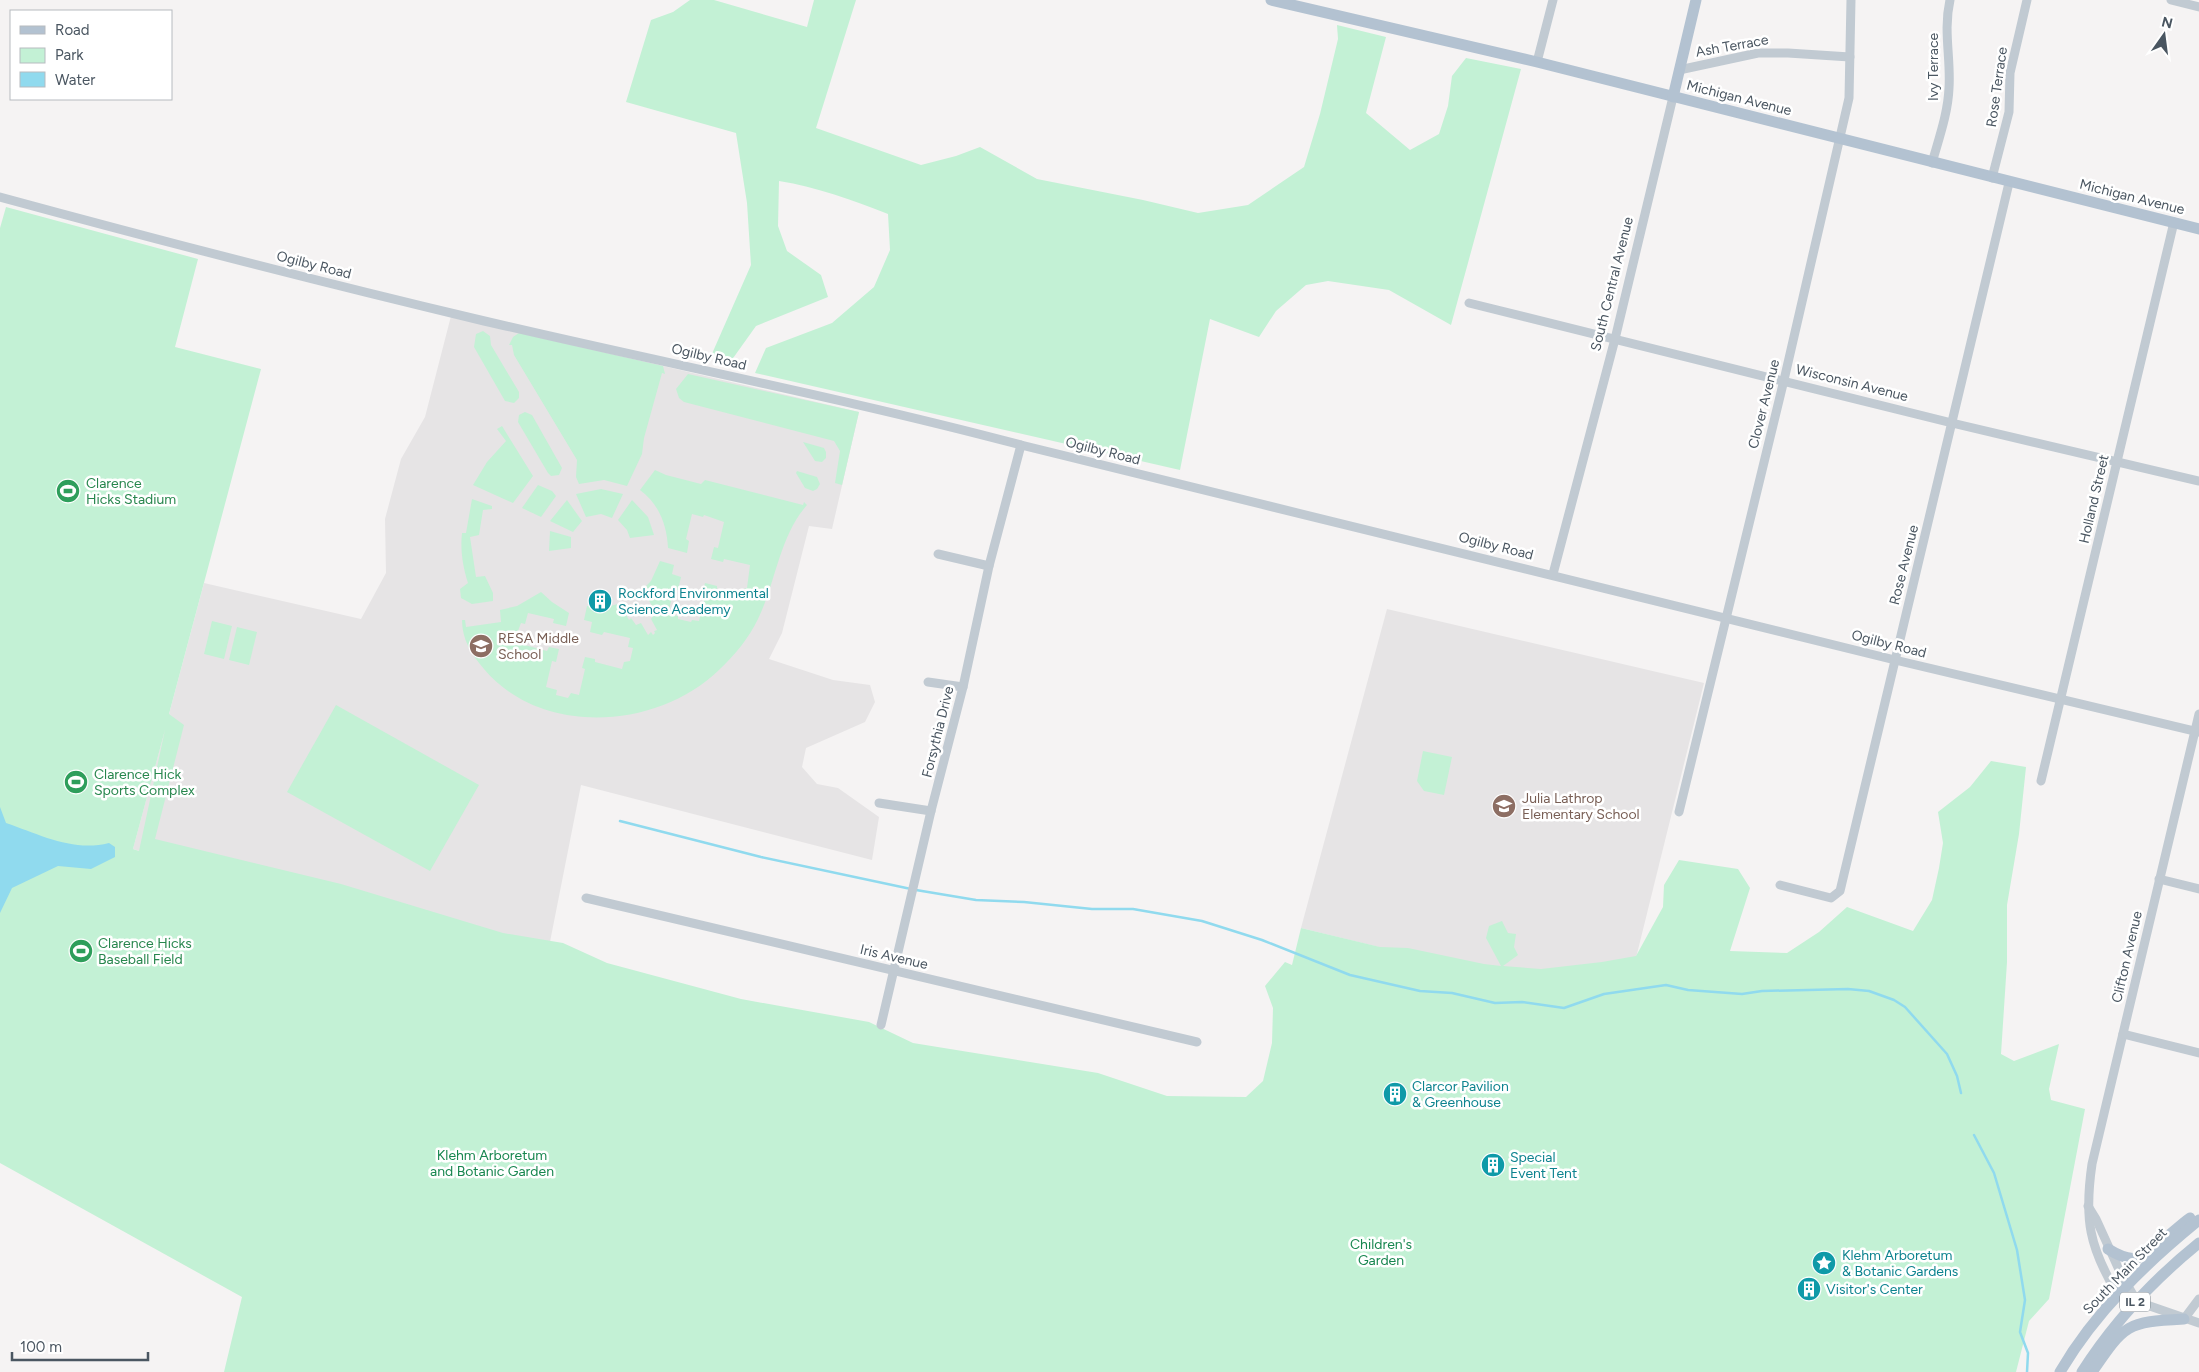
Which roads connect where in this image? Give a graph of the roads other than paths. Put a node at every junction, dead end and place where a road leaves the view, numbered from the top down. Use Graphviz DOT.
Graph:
graph roads {
  1 [pos="1271,0"];
  2 [pos="1553,0"];
  3 [pos="1696,0"];
  4 [pos="1851,0"];
  5 [pos="1950,0"];
  6 [pos="2027,0"];
  7 [pos="2170,0"];
  8 [pos="2199,7"];
  9 [pos="1850,57"];
  10 [pos="1538,62"];
  11 [pos="1679,70"];
  12 [pos="1673,97"];
  13 [pos="1838,139"];
  14 [pos="1932,163"];
  15 [pos="1992,178"];
  16 [pos="2009,183"];
  17 [pos="0,198"];
  18 [pos="2174,222"];
  19 [pos="2199,229"];
  20 [pos="1469,302"];
  21 [pos="1615,339"];
  22 [pos="1784,380"];
  23 [pos="1952,423"];
  24 [pos="1021,445"];
  25 [pos="2117,460"];
  26 [pos="2199,481"];
  27 [pos="938,554"];
  28 [pos="989,566"];
  29 [pos="1552,574"];
  30 [pos="1726,617"];
  31 [pos="1895,660"];
  32 [pos="928,682"];
  33 [pos="964,687"];
  34 [pos="2060,698"];
  35 [pos="2199,714"];
  36 [pos="2197,731"];
  37 [pos="2041,781"];
  38 [pos="879,803"];
  39 [pos="931,812"];
  40 [pos="1679,812"];
  41 [pos="2159,879"];
  42 [pos="1780,885"];
  43 [pos="2199,889"];
  44 [pos="586,898"];
  45 [pos="894,972"];
  46 [pos="881,1025"];
  47 [pos="2123,1034"];
  48 [pos="1196,1042"];
  49 [pos="2199,1053"];
  50 [pos="2088,1206"];
  51 [pos="2199,1218"];
  52 [pos="2199,1243"];
  53 [pos="2108,1249"];
  54 [pos="2127,1286"];
  55 [pos="2118,1295"];
  56 [pos="2199,1299"];
  57 [pos="2136,1300"];
  58 [pos="2184,1319"];
  59 [pos="2199,1323"];
  60 [pos="2060,1372"];
  61 [pos="2082,1372"];
  62 [pos="2092,1372"];
  1 -- 10 [label="main road, Michigan Avenue"];
  2 -- 10 [label="street"];
  3 -- 11 [label="main road, South Central Avenue"];
  4 -- 9 [label="street, Clover Avenue"];
  5 -- 14 [label="street, Ivy Terrace"];
  6 -- 15 [label="street, Rose Terrace"];
  7 -- 8 [label="street"];
  9 -- 11 [label="street, Ash Terrace"];
  9 -- 13 [label="street, Clover Avenue"];
  10 -- 12 [label="main road, Michigan Avenue"];
  11 -- 12 [label="main road, South Central Avenue"];
  12 -- 13 [label="main road, Michigan Avenue"];
  12 -- 21 [label="street, South Central Avenue"];
  13 -- 14 [label="main road, Michigan Avenue"];
  13 -- 22 [label="street, Clover Avenue"];
  14 -- 15 [label="main road, Michigan Avenue"];
  15 -- 16 [label="main road, Michigan Avenue"];
  16 -- 18 [label="main road, Michigan Avenue"];
  16 -- 23 [label="street, Rose Avenue"];
  17 -- 24 [label="street, Ogilby Road"];
  18 -- 19 [label="main road, Michigan Avenue"];
  18 -- 25 [label="street, Holland Street"];
  20 -- 21 [label="street, Wisconsin Avenue"];
  21 -- 22 [label="street, Wisconsin Avenue"];
  21 -- 29 [label="street, South Central Avenue"];
  22 -- 23 [label="street, Wisconsin Avenue"];
  22 -- 30 [label="street, Clover Avenue"];
  23 -- 25 [label="street, Wisconsin Avenue"];
  23 -- 31 [label="street, Rose Avenue"];
  24 -- 28 [label="street, Forsythia Drive"];
  24 -- 29 [label="street, Ogilby Road"];
  25 -- 26 [label="street, Wisconsin Avenue"];
  25 -- 34 [label="street, Holland Street"];
  27 -- 28 [label="street"];
  28 -- 33 [label="street, Forsythia Drive"];
  29 -- 30 [label="street, Ogilby Road"];
  30 -- 31 [label="street, Ogilby Road"];
  30 -- 40 [label="street, Clover Avenue"];
  31 -- 34 [label="street, Ogilby Road"];
  31 -- 42 [label="street, Rose Avenue"];
  32 -- 33 [label="street"];
  33 -- 39 [label="street, Forsythia Drive"];
  34 -- 36 [label="street, Ogilby Road"];
  34 -- 37 [label="street, Holland Street"];
  35 -- 36 [label="street, Clifton Avenue"];
  36 -- 41 [label="street, Clifton Avenue"];
  38 -- 39 [label="street"];
  39 -- 45 [label="street, Forsythia Drive"];
  41 -- 43 [label="street"];
  41 -- 47 [label="street, Clifton Avenue"];
  44 -- 45 [label="street, Iris Avenue"];
  45 -- 46 [label="street, Forsythia Drive"];
  45 -- 48 [label="street, Iris Avenue"];
  47 -- 49 [label="street"];
  47 -- 50 [label="street, Clifton Avenue"];
  50 -- 53 [label="street"];
  50 -- 55 [label="street, Clifton Avenue"];
  51 -- 53 [label="main road"];
  51 -- 54 [label="main road, South Main Street / IL 2"];
  52 -- 57 [label="main road, South Main Street / IL 2"];
  53 -- 54 [label="street"];
  54 -- 55 [label="main road, South Main Street / IL 2"];
  54 -- 57 [label="street"];
  55 -- 57 [label="street"];
  55 -- 60 [label="main road, South Main Street / IL 2"];
  56 -- 58 [label="street"];
  57 -- 58 [label="street"];
  57 -- 61 [label="main road, South Main Street / IL 2"];
  58 -- 59 [label="street"];
  58 -- 62 [label="main road"];
}
